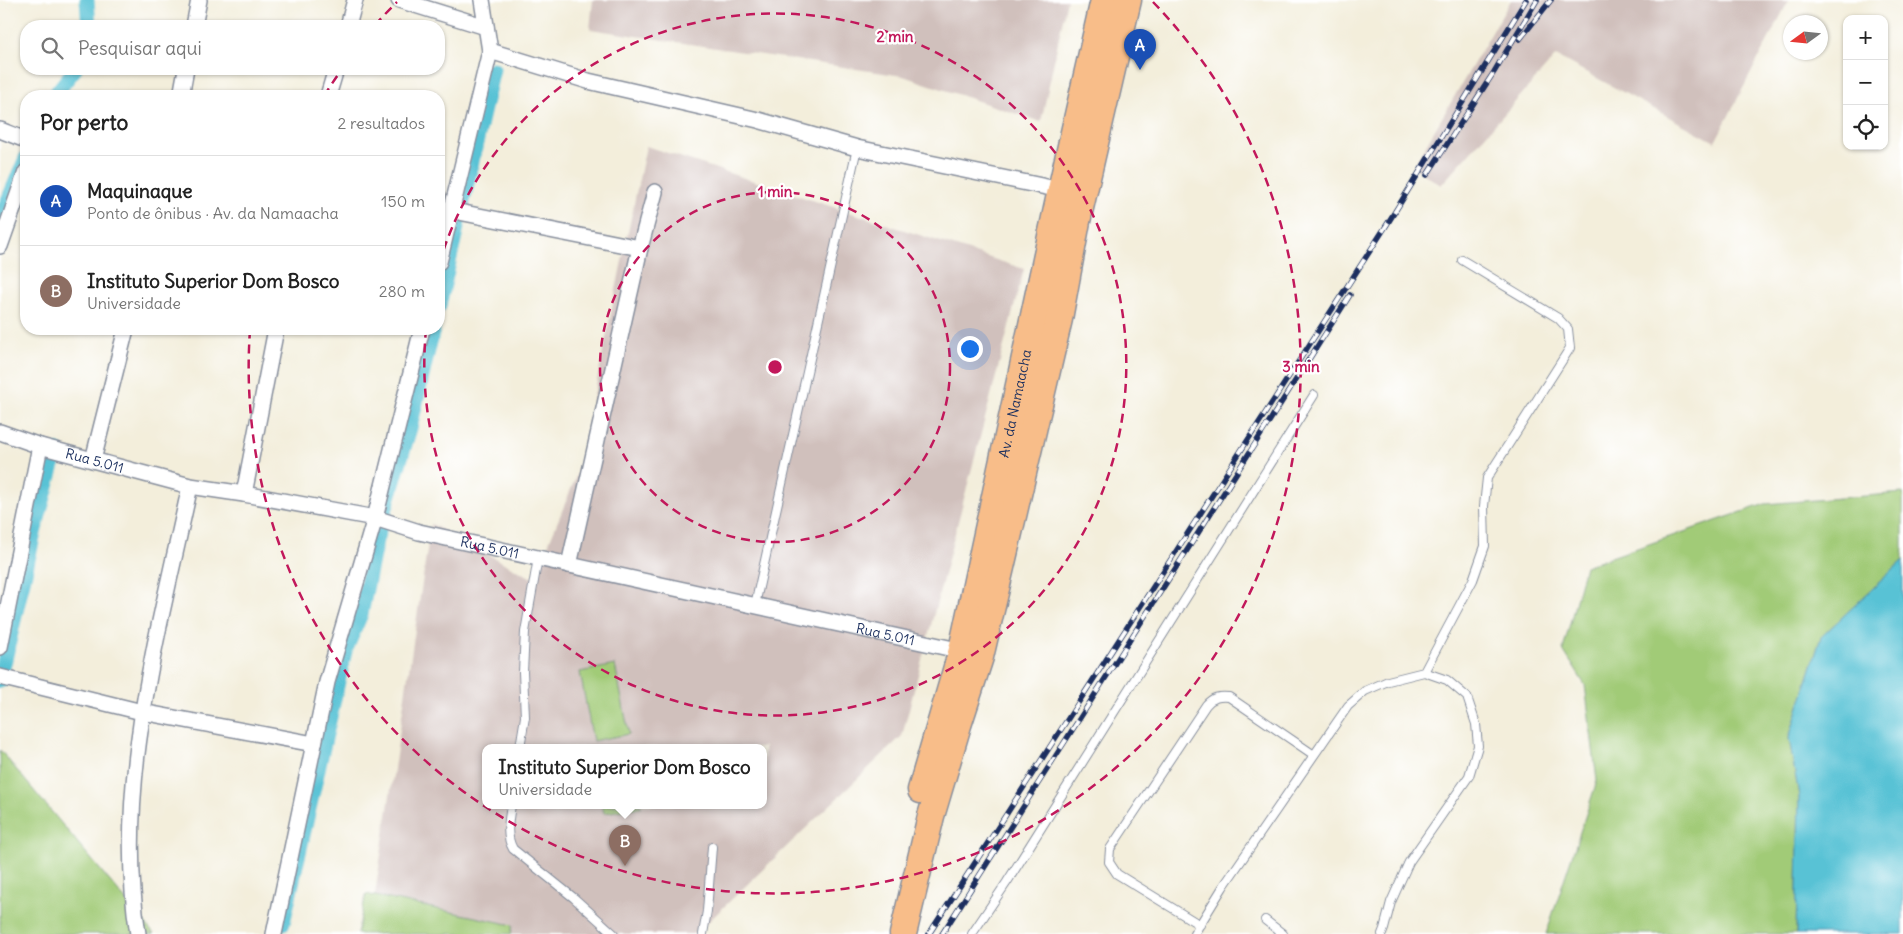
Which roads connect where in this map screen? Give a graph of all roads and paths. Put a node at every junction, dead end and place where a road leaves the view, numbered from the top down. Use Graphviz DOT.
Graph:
graph roads {
  1 [pos="199,0"];
  2 [pos="355,0"];
  3 [pos="399,0"];
  4 [pos="482,0"];
  5 [pos="1104,0"];
  6 [pos="1128,0"];
  7 [pos="195,20"];
  8 [pos="350,20"];
  9 [pos="486,27"];
  10 [pos="490,52"];
  11 [pos="185,75"];
  12 [pos="334,75"];
  13 [pos="182,90"];
  14 [pos="330,90"];
  15 [pos="0,130"];
  16 [pos="20,138"];
  17 [pos="857,148"];
  18 [pos="20,188"];
  19 [pos="1061,190"];
  20 [pos="655,192"];
  21 [pos="445,210"];
  22 [pos="0,241"];
  23 [pos="640,248"];
  24 [pos="1462,260"];
  25 [pos="124,335"];
  26 [pos="275,335"];
  27 [pos="421,335"];
  28 [pos="1314,395"];
  29 [pos="0,432"];
  30 [pos="40,446"];
  31 [pos="93,460"];
  32 [pos="190,486"];
  33 [pos="244,494"];
  34 [pos="375,518"];
  35 [pos="538,558"];
  36 [pos="569,565"];
  37 [pos="755,604"];
  38 [pos="0,647"];
  39 [pos="971,653"];
  40 [pos="1424,672"];
  41 [pos="0,677"];
  42 [pos="142,712"];
  43 [pos="314,744"];
  44 [pos="520,744"];
  45 [pos="1314,755"];
  46 [pos="510,809"];
  47 [pos="712,847"];
  48 [pos="1265,920"];
  49 [pos="1200,925"];
  50 [pos="138,934"];
  51 [pos="274,934"];
  52 [pos="614,934"];
  53 [pos="703,934"];
  54 [pos="887,934"];
  55 [pos="903,934"];
  56 [pos="972,934"];
  57 [pos="1194,934"];
  58 [pos="1283,934"];
  59 [pos="1382,934"];
  1 -- 7 [label="street"];
  2 -- 8 [label="street"];
  3 -- 9 [label="street"];
  4 -- 9 [label="street"];
  5 -- 19 [label="highway, Av. da Namaacha"];
  6 -- 39 [label="highway, Av. da Namaacha"];
  9 -- 10 [label="street"];
  10 -- 17 [label="street"];
  10 -- 21 [label="street"];
  11 -- 13 [label="street"];
  12 -- 14 [label="street"];
  15 -- 16 [label="street"];
  17 -- 19 [label="street"];
  17 -- 37 [label="lane"];
  18 -- 22 [label="street"];
  19 -- 39 [label="highway, Av. da Namaacha"];
  20 -- 23 [label="street"];
  21 -- 23 [label="street"];
  23 -- 36 [label="street"];
  24 -- 40 [label="lane"];
  25 -- 31 [label="street"];
  26 -- 33 [label="street"];
  27 -- 34 [label="street"];
  28 -- 56 [label="lane"];
  29 -- 30 [label="street, Rua 5.011"];
  30 -- 31 [label="street, Rua 5.011"];
  30 -- 38 [label="street"];
  31 -- 32 [label="street, Rua 5.011"];
  32 -- 33 [label="street, Rua 5.011"];
  32 -- 42 [label="street"];
  33 -- 34 [label="street, Rua 5.011"];
  34 -- 35 [label="street, Rua 5.011"];
  34 -- 43 [label="street"];
  35 -- 36 [label="street, Rua 5.011"];
  35 -- 44 [label="lane"];
  36 -- 37 [label="street, Rua 5.011"];
  37 -- 39 [label="street, Rua 5.011"];
  39 -- 54 [label="highway, Av. da Namaacha"];
  39 -- 55 [label="highway, Av. da Namaacha"];
  40 -- 45 [label="lane"];
  40 -- 59 [label="lane"];
  41 -- 42 [label="street"];
  42 -- 43 [label="street"];
  42 -- 50 [label="street"];
  43 -- 51 [label="street"];
  45 -- 49 [label="lane"];
  45 -- 49 [label="lane"];
  46 -- 52 [label="lane"];
  47 -- 53 [label="lane"];
  48 -- 58 [label="lane"];
  49 -- 57 [label="lane"];
}
